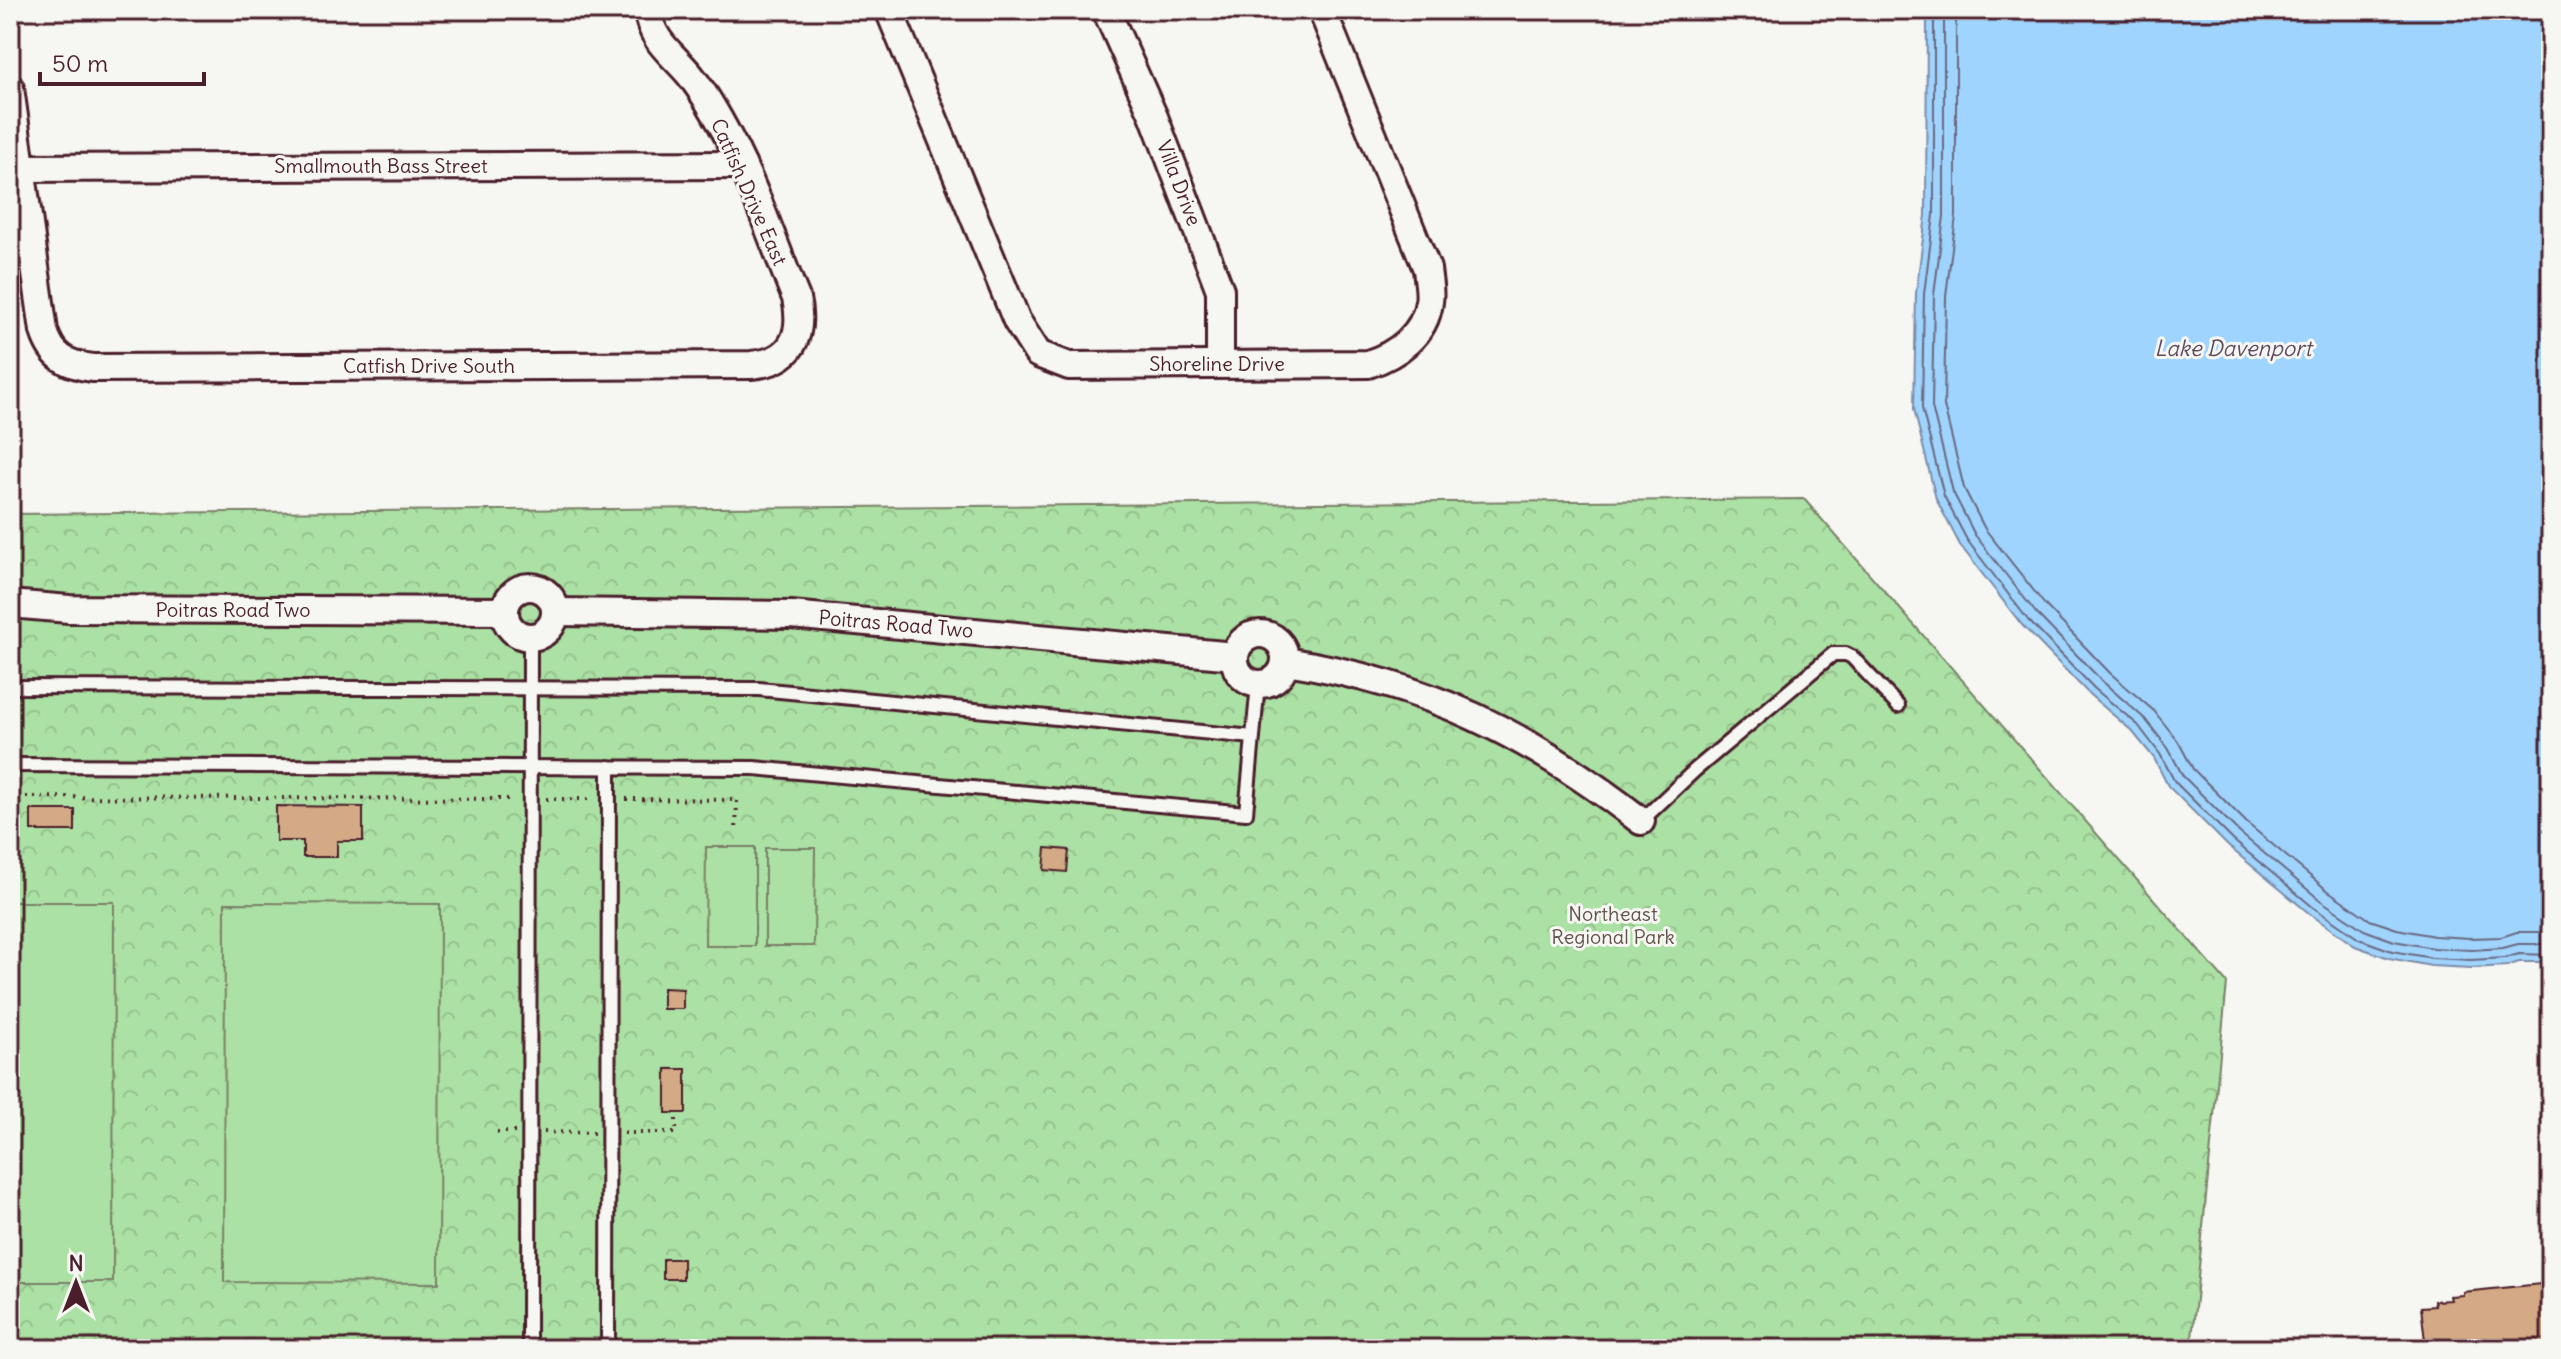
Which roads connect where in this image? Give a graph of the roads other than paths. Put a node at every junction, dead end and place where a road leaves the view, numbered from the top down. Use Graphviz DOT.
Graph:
graph roads {
  1 [pos="647,10"];
  2 [pos="889,10"];
  3 [pos="1106,10"];
  4 [pos="1322,10"];
  5 [pos="10,88"];
  6 [pos="742,165"];
  7 [pos="21,168"];
  8 [pos="793,344"];
  9 [pos="1220,363"];
  10 [pos="10,604"];
  11 [pos="505,611"];
  12 [pos="556,612"];
  13 [pos="530,637"];
  14 [pos="1235,656"];
  15 [pos="1286,661"];
  16 [pos="1258,684"];
  17 [pos="10,687"];
  18 [pos="530,688"];
  19 [pos="1898,706"];
  20 [pos="1253,737"];
  21 [pos="10,765"];
  22 [pos="530,766"];
  23 [pos="609,767"];
  24 [pos="1641,821"];
  25 [pos="529,1349"];
  26 [pos="608,1349"];
  1 -- 6 [label="street, Catfish Drive East"];
  2 -- 9 [label="street, Shoreline Drive"];
  3 -- 9 [label="street, Villa Drive"];
  4 -- 9 [label="street, Shoreline Drive"];
  5 -- 7 [label="street"];
  6 -- 7 [label="street, Smallmouth Bass Street"];
  6 -- 8 [label="street, Catfish Drive East"];
  7 -- 8 [label="street, Catfish Drive South"];
  10 -- 11 [label="street, Poitras Road Two"];
  11 -- 12 [label="street"];
  11 -- 13 [label="street"];
  12 -- 13 [label="street"];
  12 -- 14 [label="street, Poitras Road Two"];
  13 -- 18 [label="lane"];
  14 -- 15 [label="street"];
  14 -- 16 [label="street"];
  15 -- 16 [label="street"];
  15 -- 24 [label="street"];
  16 -- 20 [label="lane"];
  17 -- 18 [label="lane"];
  18 -- 20 [label="lane"];
  18 -- 22 [label="lane"];
  19 -- 24 [label="lane"];
  20 -- 23 [label="lane"];
  21 -- 22 [label="lane"];
  22 -- 23 [label="lane"];
  22 -- 25 [label="lane"];
  23 -- 26 [label="lane"];
}
